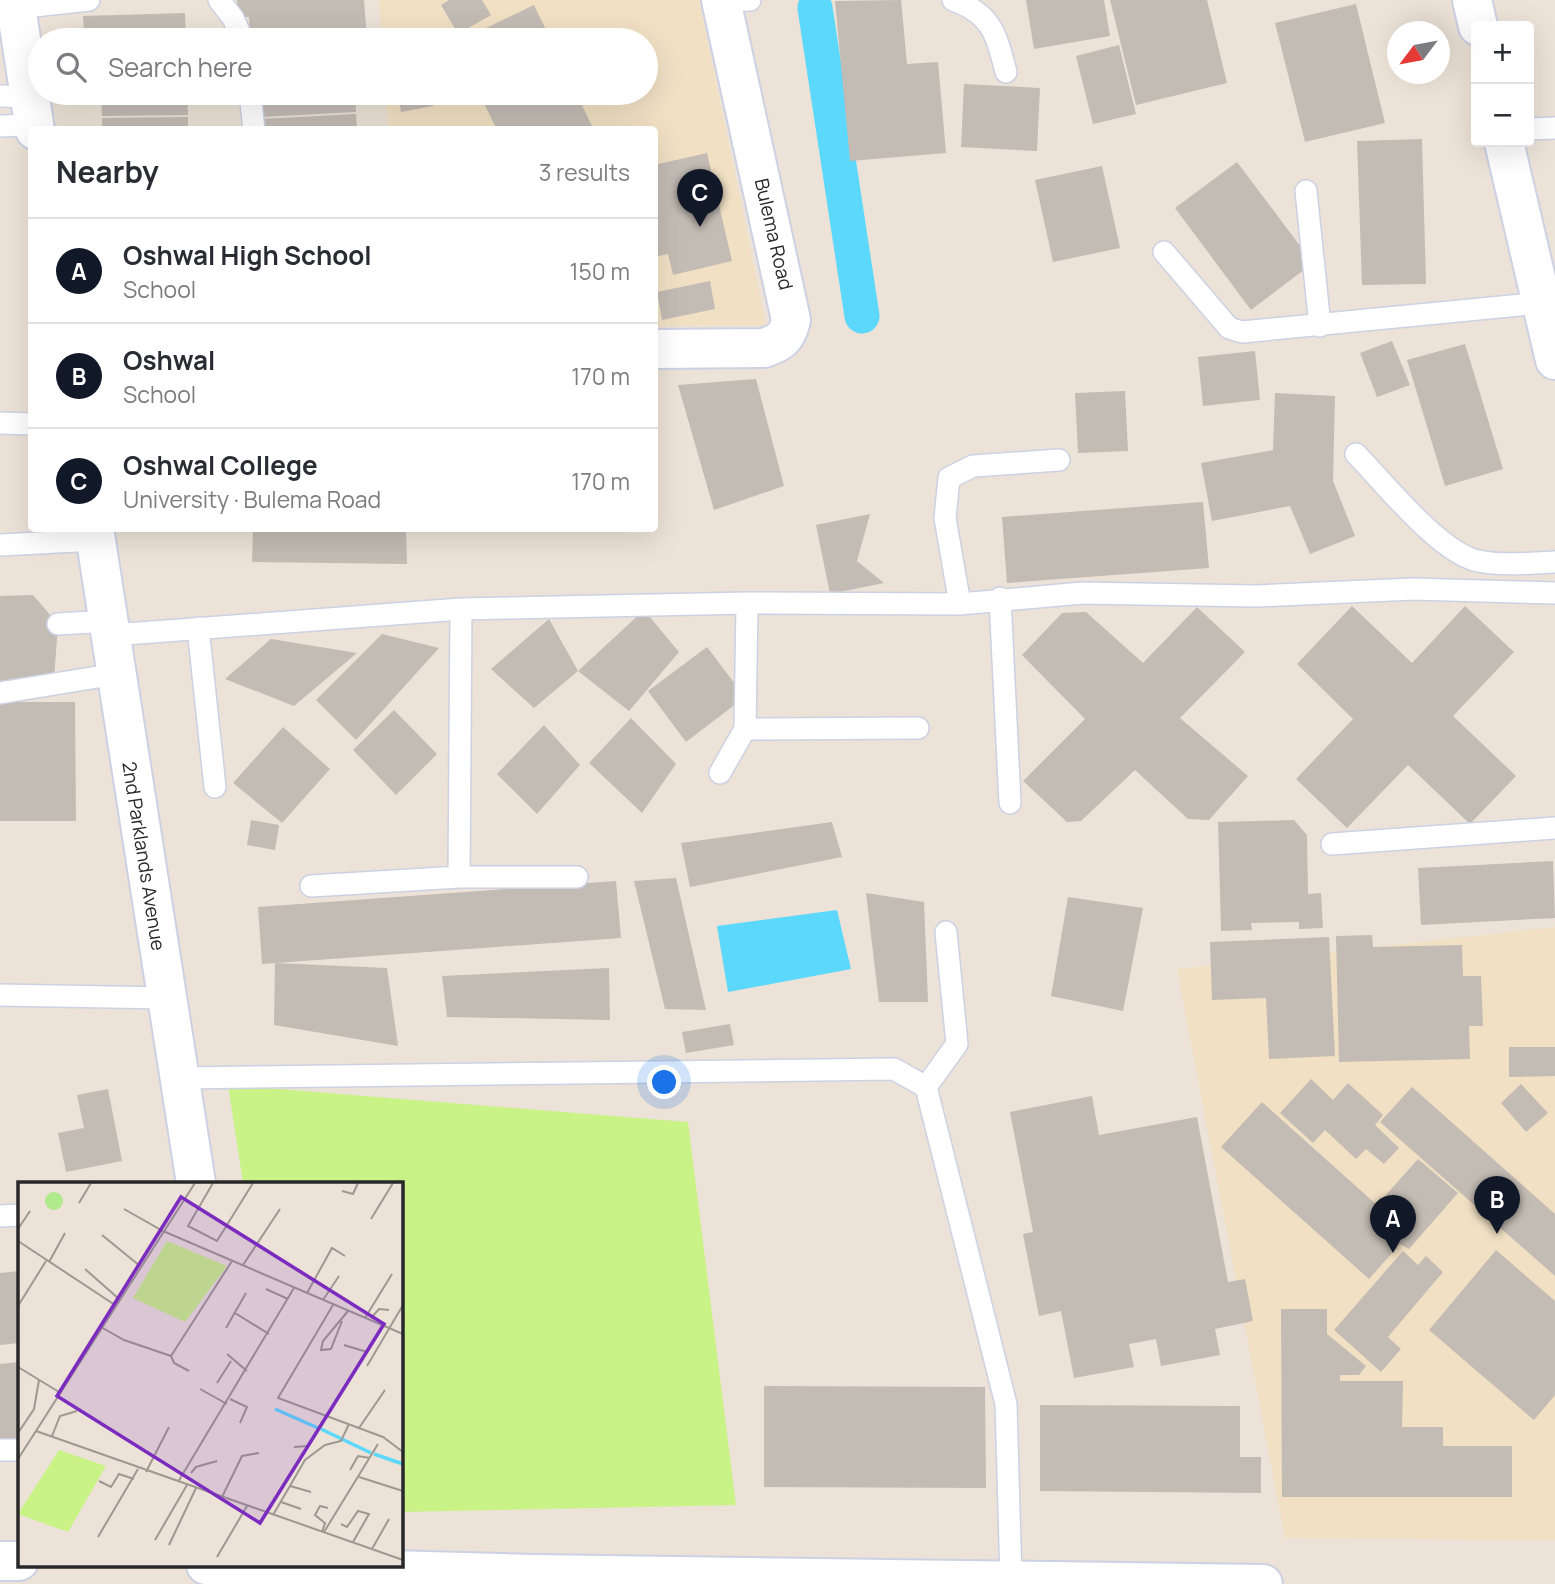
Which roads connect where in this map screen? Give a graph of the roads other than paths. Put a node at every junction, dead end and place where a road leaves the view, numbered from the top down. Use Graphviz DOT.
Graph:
graph roads {
  1 [pos="89,0"];
  2 [pos="219,0"];
  3 [pos="953,0"];
  4 [pos="1472,0"];
  5 [pos="731,1"];
  6 [pos="15,4"];
  7 [pos="1477,21"];
  8 [pos="238,28"];
  9 [pos="1006,72"];
  10 [pos="251,105"];
  11 [pos="20,115"];
  12 [pos="254,126"];
  13 [pos="1555,128"];
  14 [pos="1534,129"];
  15 [pos="1505,147"];
  16 [pos="1306,191"];
  17 [pos="1164,252"];
  18 [pos="1542,303"];
  19 [pos="1320,326"];
  20 [pos="658,349"];
  21 [pos="1555,360"];
  22 [pos="0,423"];
  23 [pos="28,424"];
  24 [pos="1356,454"];
  25 [pos="1059,460"];
  26 [pos="95,534"];
  27 [pos="0,545"];
  28 [pos="1555,562"];
  29 [pos="1555,593"];
  30 [pos="1000,598"];
  31 [pos="747,603"];
  32 [pos="960,604"];
  33 [pos="461,609"];
  34 [pos="58,624"];
  35 [pos="111,628"];
  36 [pos="198,628"];
  37 [pos="116,674"];
  38 [pos="0,693"];
  39 [pos="918,728"];
  40 [pos="745,729"];
  41 [pos="720,773"];
  42 [pos="215,787"];
  43 [pos="1010,803"];
  44 [pos="1555,828"];
  45 [pos="1332,845"];
  46 [pos="459,877"];
  47 [pos="577,877"];
  48 [pos="311,886"];
  49 [pos="946,932"];
  50 [pos="0,995"];
  51 [pos="166,999"];
  52 [pos="180,1078"];
  53 [pos="926,1087"];
  54 [pos="196,1182"];
  55 [pos="18,1215"];
  56 [pos="0,1216"];
  57 [pos="0,1450"];
  58 [pos="18,1450"];
  59 [pos="0,1561"];
  60 [pos="18,1561"];
  61 [pos="253,1566"];
  62 [pos="273,1566"];
  63 [pos="532,1579"];
  64 [pos="1012,1579"];
  65 [pos="790,1580"];
  66 [pos="838,1580"];
  67 [pos="254,1584"];
  68 [pos="1263,1584"];
  1 -- 6 [label="lane"];
  2 -- 8 [label="lane"];
  3 -- 9 [label="lane"];
  4 -- 7 [label="street"];
  5 -- 20 [label="street, Bulema Road"];
  6 -- 11 [label="street"];
  10 -- 12 [label="lane"];
  13 -- 14 [label="lane"];
  15 -- 18 [label="street"];
  16 -- 19 [label="lane"];
  17 -- 19 [label="lane"];
  18 -- 19 [label="lane"];
  18 -- 21 [label="street"];
  22 -- 23 [label="lane"];
  24 -- 28 [label="lane"];
  25 -- 32 [label="lane"];
  26 -- 27 [label="lane"];
  26 -- 35 [label="street, 2nd Parklands Avenue"];
  29 -- 30 [label="lane"];
  30 -- 32 [label="lane"];
  30 -- 43 [label="lane"];
  31 -- 32 [label="lane"];
  31 -- 33 [label="lane"];
  31 -- 40 [label="lane"];
  33 -- 36 [label="lane"];
  33 -- 46 [label="lane"];
  34 -- 35 [label="lane"];
  35 -- 36 [label="lane"];
  35 -- 37 [label="street, 2nd Parklands Avenue"];
  36 -- 42 [label="lane"];
  37 -- 38 [label="lane"];
  37 -- 51 [label="street, 2nd Parklands Avenue"];
  39 -- 40 [label="lane"];
  40 -- 41 [label="lane"];
  44 -- 45 [label="lane"];
  46 -- 47 [label="lane"];
  46 -- 48 [label="lane"];
  49 -- 53 [label="lane"];
  50 -- 51 [label="lane"];
  51 -- 52 [label="street, 2nd Parklands Avenue"];
  52 -- 53 [label="lane"];
  52 -- 54 [label="street, 2nd Parklands Avenue"];
  53 -- 64 [label="lane"];
  55 -- 56 [label="lane"];
  57 -- 58 [label="lane"];
  59 -- 60 [label="street"];
  61 -- 67 [label="street"];
  62 -- 63 [label="street"];
  63 -- 65 [label="street"];
  64 -- 66 [label="street"];
  64 -- 68 [label="street"];
  65 -- 66 [label="street"];
}
